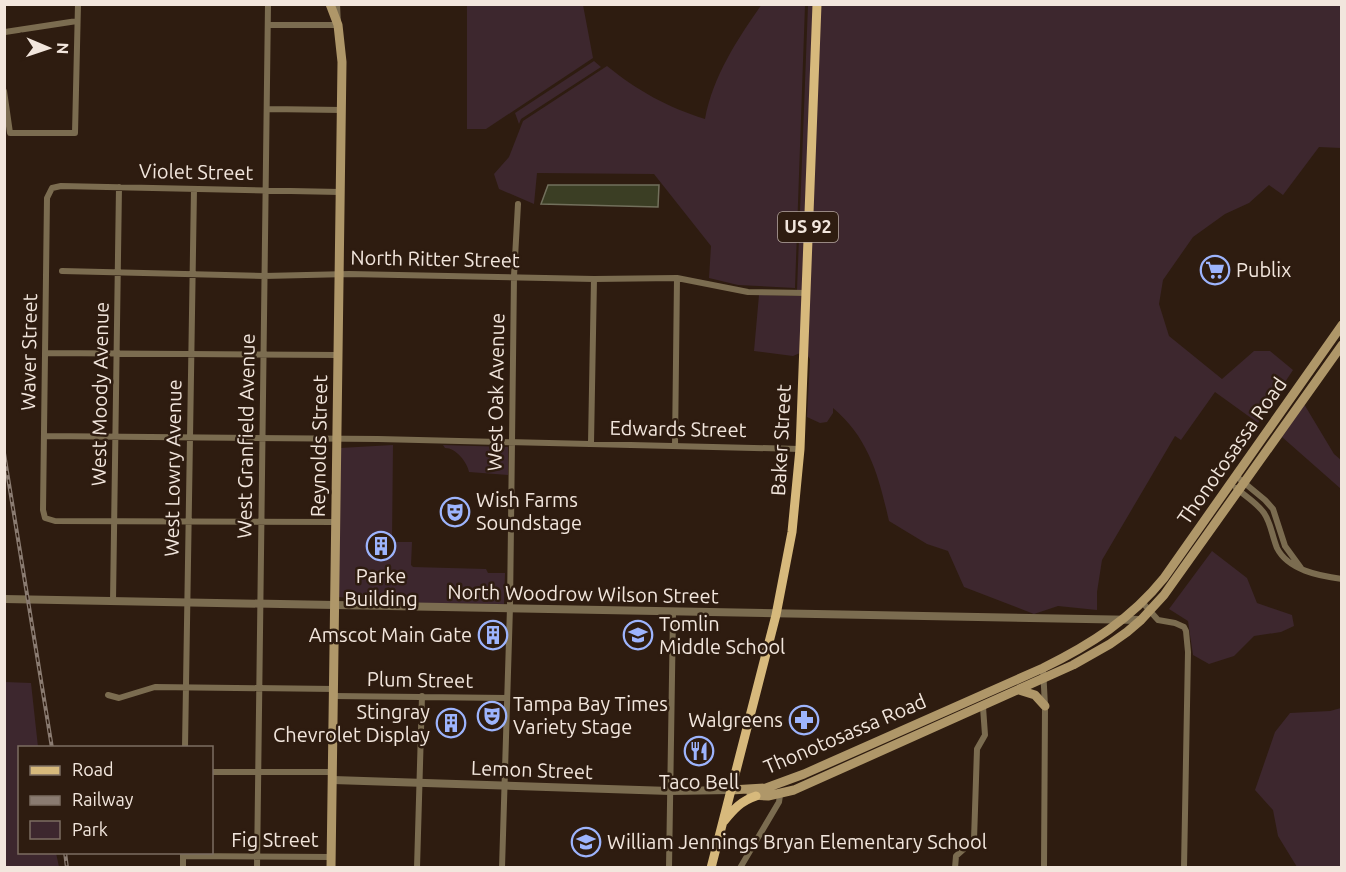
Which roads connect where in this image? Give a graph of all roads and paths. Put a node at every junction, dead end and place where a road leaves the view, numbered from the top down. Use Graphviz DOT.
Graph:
graph roads {
  1 [pos="78,4"];
  2 [pos="268,4"];
  3 [pos="330,4"];
  4 [pos="337,4"];
  5 [pos="816,4"];
  6 [pos="77,21"];
  7 [pos="269,25"];
  8 [pos="338,25"];
  9 [pos="5,32"];
  10 [pos="4,91"];
  11 [pos="268,109"];
  12 [pos="342,110"];
  13 [pos="119,187"];
  14 [pos="52,188"];
  15 [pos="194,189"];
  16 [pos="266,190"];
  17 [pos="340,192"];
  18 [pos="518,204"];
  19 [pos="62,272"];
  20 [pos="119,274"];
  21 [pos="338,274"];
  22 [pos="193,275"];
  23 [pos="264,276"];
  24 [pos="514,276"];
  25 [pos="677,278"];
  26 [pos="594,279"];
  27 [pos="806,293"];
  28 [pos="1341,324"];
  29 [pos="1341,337"];
  30 [pos="1341,345"];
  31 [pos="45,353"];
  32 [pos="118,353"];
  33 [pos="191,354"];
  34 [pos="263,354"];
  35 [pos="338,355"];
  36 [pos="1326,366"];
  37 [pos="44,436"];
  38 [pos="116,438"];
  39 [pos="190,438"];
  40 [pos="263,438"];
  41 [pos="337,439"];
  42 [pos="512,443"];
  43 [pos="591,443"];
  44 [pos="675,444"];
  45 [pos="800,449"];
  46 [pos="1233,480"];
  47 [pos="1242,487"];
  48 [pos="115,520"];
  49 [pos="189,521"];
  50 [pos="262,522"];
  51 [pos="336,522"];
  52 [pos="1283,539"];
  53 [pos="1275,542"];
  54 [pos="1302,568"];
  55 [pos="1341,579"];
  56 [pos="4,599"];
  57 [pos="113,600"];
  58 [pos="188,602"];
  59 [pos="1142,602"];
  60 [pos="261,604"];
  61 [pos="334,605"];
  62 [pos="510,607"];
  63 [pos="1150,611"];
  64 [pos="673,613"];
  65 [pos="777,615"];
  66 [pos="1123,620"];
  67 [pos="1141,620"];
  68 [pos="1043,668"];
  69 [pos="1045,679"];
  70 [pos="186,688"];
  71 [pos="260,688"];
  72 [pos="1019,690"];
  73 [pos="334,692"];
  74 [pos="108,695"];
  75 [pos="422,696"];
  76 [pos="507,698"];
  77 [pos="1045,706"];
  78 [pos="983,707"];
  79 [pos="185,746"];
  80 [pos="213,772"];
  81 [pos="259,773"];
  82 [pos="333,776"];
  83 [pos="795,778"];
  84 [pos="419,783"];
  85 [pos="504,785"];
  86 [pos="766,788"];
  87 [pos="731,790"];
  88 [pos="670,791"];
  89 [pos="780,795"];
  90 [pos="756,796"];
  91 [pos="722,822"];
  92 [pos="183,854"];
  93 [pos="257,856"];
  94 [pos="331,857"];
  95 [pos="183,867"];
  96 [pos="257,867"];
  97 [pos="331,867"];
  98 [pos="417,867"];
  99 [pos="502,867"];
  100 [pos="669,867"];
  101 [pos="711,867"];
  102 [pos="740,867"];
  103 [pos="955,867"];
  104 [pos="1044,867"];
  105 [pos="1184,867"];
  1 -- 6 [label="street"];
  2 -- 7 [label="street, West Granfield Avenue"];
  3 -- 8 [label="main road, Reynolds Street"];
  4 -- 8 [label="street, Reynolds Street"];
  5 -- 27 [label="main road, Baker Street / US 92"];
  6 -- 9 [label="street"];
  6 -- 10 [label="street"];
  7 -- 8 [label="street"];
  7 -- 11 [label="street, West Granfield Avenue"];
  8 -- 12 [label="main road, Reynolds Street"];
  11 -- 12 [label="street"];
  11 -- 16 [label="street, West Granfield Avenue"];
  12 -- 17 [label="main road, Reynolds Street"];
  13 -- 14 [label="street, Violet Street"];
  13 -- 15 [label="street, Violet Street"];
  13 -- 20 [label="street, West Moody Avenue"];
  14 -- 31 [label="street, Waver Street"];
  15 -- 16 [label="street, Violet Street"];
  15 -- 22 [label="street, West Lowry Avenue"];
  16 -- 17 [label="street, Violet Street"];
  16 -- 23 [label="street, West Granfield Avenue"];
  17 -- 21 [label="main road, Reynolds Street"];
  18 -- 24 [label="street, West Oak Avenue"];
  19 -- 20 [label="street, North Ritter Street"];
  20 -- 22 [label="street, North Ritter Street"];
  20 -- 32 [label="street, West Moody Avenue"];
  21 -- 23 [label="street, North Ritter Street"];
  21 -- 24 [label="street, North Ritter Street"];
  21 -- 35 [label="main road, Reynolds Street"];
  22 -- 23 [label="street, North Ritter Street"];
  22 -- 33 [label="street, West Lowry Avenue"];
  23 -- 34 [label="street, West Granfield Avenue"];
  24 -- 26 [label="street, North Ritter Street"];
  24 -- 42 [label="street, West Oak Avenue"];
  25 -- 26 [label="street, North Ritter Street"];
  25 -- 27 [label="street, North Ritter Street"];
  25 -- 44 [label="street"];
  26 -- 43 [label="street"];
  27 -- 45 [label="main road, Baker Street / US 92"];
  28 -- 46 [label="main road, Thonotosassa Road"];
  29 -- 36 [label="main road"];
  30 -- 36 [label="main road, Thonotosassa Road"];
  31 -- 32 [label="street"];
  31 -- 37 [label="street, Waver Street"];
  32 -- 33 [label="street"];
  32 -- 38 [label="street, West Moody Avenue"];
  33 -- 34 [label="street"];
  33 -- 39 [label="street, West Lowry Avenue"];
  34 -- 35 [label="street"];
  34 -- 40 [label="street, West Granfield Avenue"];
  35 -- 41 [label="main road, Reynolds Street"];
  36 -- 47 [label="main road, Thonotosassa Road"];
  37 -- 38 [label="street, Edwards Street"];
  37 -- 48 [label="street, Waver Street"];
  38 -- 39 [label="street, Edwards Street"];
  38 -- 48 [label="street, West Moody Avenue"];
  39 -- 40 [label="street, Edwards Street"];
  39 -- 49 [label="street, West Lowry Avenue"];
  40 -- 41 [label="street, Edwards Street"];
  40 -- 50 [label="street, West Granfield Avenue"];
  41 -- 42 [label="street, Edwards Street"];
  41 -- 51 [label="main road, Reynolds Street"];
  42 -- 43 [label="street, Edwards Street"];
  42 -- 62 [label="street, West Oak Avenue"];
  43 -- 44 [label="street, Edwards Street"];
  44 -- 45 [label="street, Edwards Street"];
  45 -- 65 [label="main road, Baker Street / US 92"];
  46 -- 47 [label="street"];
  46 -- 59 [label="main road, Thonotosassa Road"];
  47 -- 52 [label="street"];
  47 -- 53 [label="street"];
  47 -- 63 [label="main road, Thonotosassa Road"];
  48 -- 49 [label="street"];
  48 -- 57 [label="street, West Moody Avenue"];
  49 -- 50 [label="street"];
  49 -- 58 [label="street, West Lowry Avenue"];
  50 -- 51 [label="street"];
  50 -- 60 [label="street, West Granfield Avenue"];
  51 -- 61 [label="main road, Reynolds Street"];
  52 -- 53 [label="street"];
  52 -- 54 [label="street"];
  53 -- 54 [label="street"];
  54 -- 55 [label="street"];
  56 -- 57 [label="street, North Woodrow Wilson Street"];
  57 -- 58 [label="street, North Woodrow Wilson Street"];
  58 -- 60 [label="street, North Woodrow Wilson Street"];
  58 -- 70 [label="street, West Lowry Avenue"];
  59 -- 63 [label="street"];
  59 -- 66 [label="main road, Thonotosassa Road"];
  60 -- 61 [label="street, North Woodrow Wilson Street"];
  60 -- 71 [label="street, West Granfield Avenue"];
  61 -- 62 [label="street, North Woodrow Wilson Street"];
  61 -- 73 [label="main road, Reynolds Street"];
  62 -- 64 [label="street, North Woodrow Wilson Street"];
  62 -- 76 [label="street, West Oak Avenue"];
  63 -- 67 [label="main road, Thonotosassa Road"];
  63 -- 105 [label="street"];
  64 -- 65 [label="street, North Woodrow Wilson Street"];
  64 -- 88 [label="street"];
  65 -- 66 [label="street, North Woodrow Wilson Street"];
  65 -- 87 [label="main road, Baker Street / US 92"];
  66 -- 67 [label="street, North Woodrow Wilson Street"];
  66 -- 68 [label="main road, Thonotosassa Road"];
  67 -- 69 [label="main road, Thonotosassa Road"];
  68 -- 69 [label="street"];
  68 -- 83 [label="main road, Thonotosassa Road"];
  69 -- 72 [label="main road, Thonotosassa Road"];
  69 -- 77 [label="street"];
  70 -- 71 [label="street, Plum Street"];
  70 -- 74 [label="street"];
  70 -- 79 [label="street, West Lowry Avenue"];
  71 -- 73 [label="street, Plum Street"];
  71 -- 81 [label="street, West Granfield Avenue"];
  72 -- 77 [label="main road"];
  72 -- 78 [label="main road, Thonotosassa Road"];
  73 -- 75 [label="street, Plum Street"];
  73 -- 82 [label="main road, Reynolds Street"];
  75 -- 76 [label="street, Plum Street"];
  75 -- 84 [label="street"];
  76 -- 85 [label="street, West Oak Avenue"];
  77 -- 104 [label="street"];
  78 -- 89 [label="main road, Thonotosassa Road"];
  78 -- 103 [label="street"];
  80 -- 81 [label="street"];
  81 -- 82 [label="street"];
  81 -- 93 [label="street, West Granfield Avenue"];
  82 -- 84 [label="street, Lemon Street"];
  82 -- 94 [label="main road, Reynolds Street"];
  83 -- 86 [label="main road, Thonotosassa Road"];
  83 -- 89 [label="main road"];
  84 -- 85 [label="street, Lemon Street"];
  84 -- 98 [label="street"];
  85 -- 88 [label="street, Lemon Street"];
  85 -- 99 [label="street, West Oak Avenue"];
  86 -- 87 [label="main road, Thonotosassa Road"];
  86 -- 89 [label="main road"];
  87 -- 88 [label="street, Lemon Street"];
  87 -- 90 [label="main road, Thonotosassa Road"];
  87 -- 91 [label="main road, Baker Street / US 92"];
  88 -- 100 [label="street"];
  89 -- 90 [label="main road, Thonotosassa Road"];
  89 -- 102 [label="street"];
  90 -- 91 [label="main road"];
  91 -- 101 [label="main road, Baker Street / US 92"];
  92 -- 93 [label="street, Fig Street"];
  92 -- 95 [label="street"];
  93 -- 94 [label="street, Fig Street"];
  93 -- 96 [label="street, West Granfield Avenue"];
  94 -- 97 [label="main road, Reynolds Street"];
}
